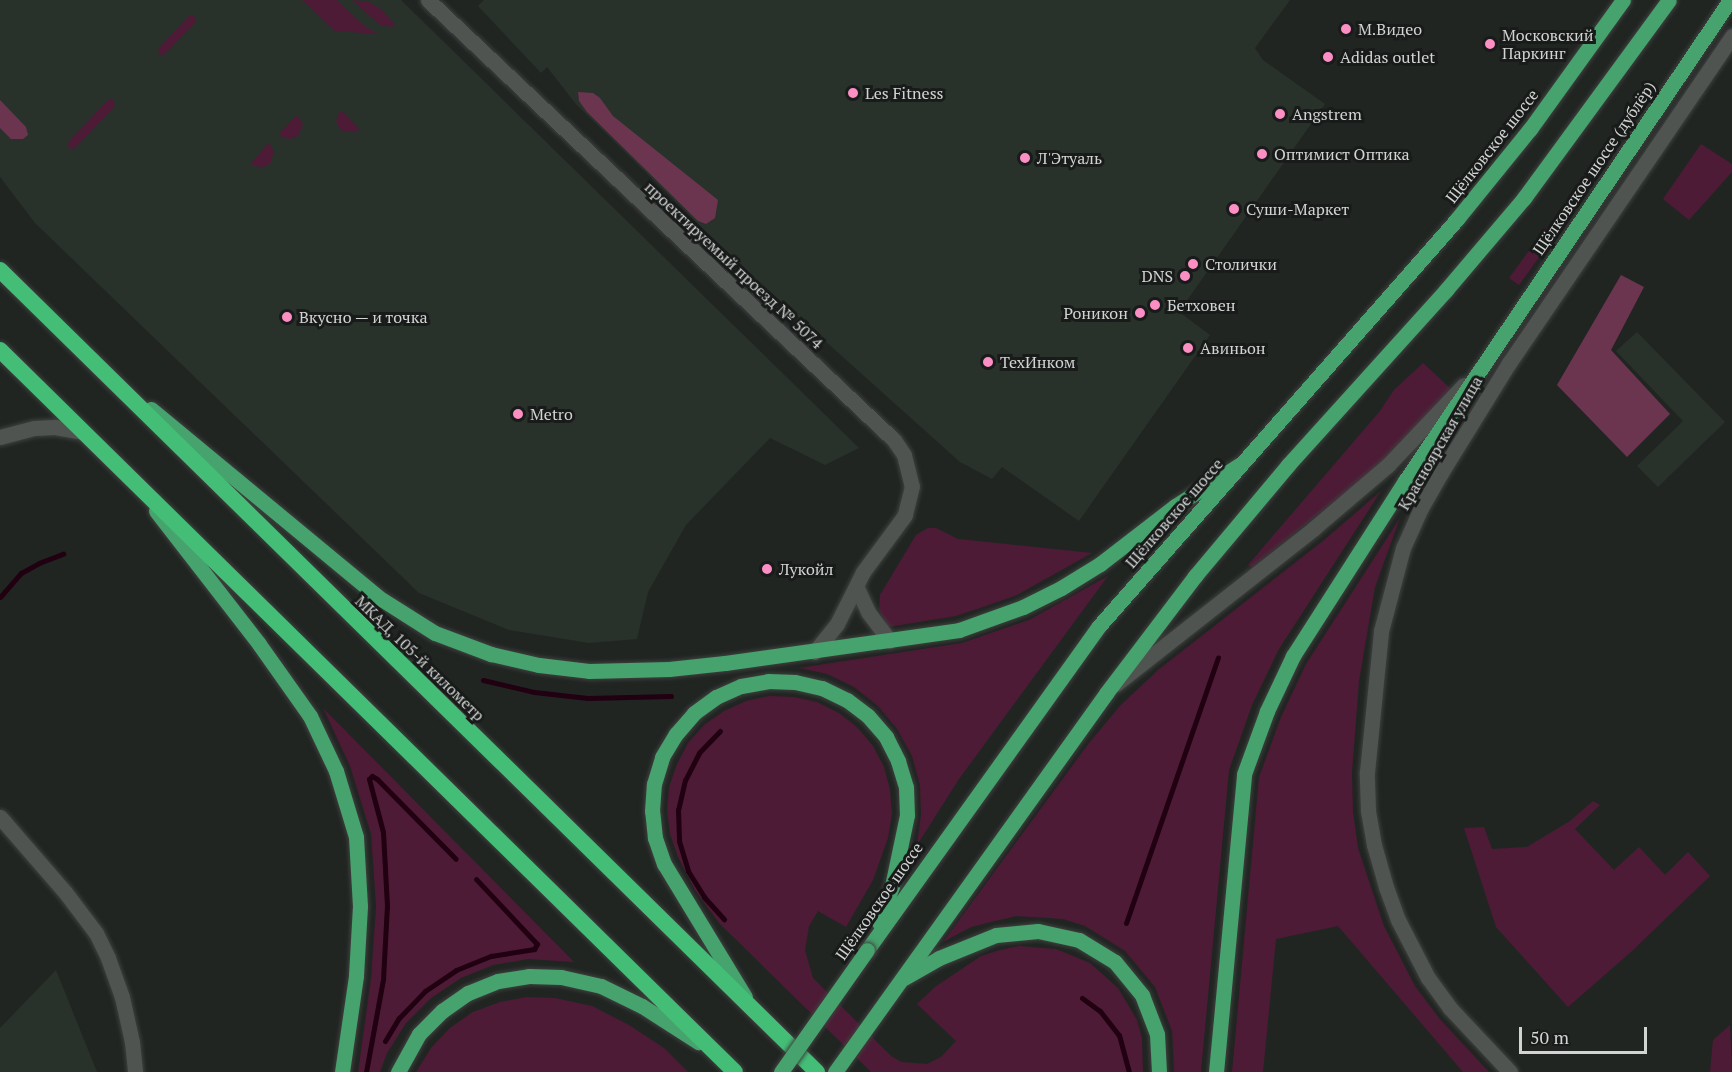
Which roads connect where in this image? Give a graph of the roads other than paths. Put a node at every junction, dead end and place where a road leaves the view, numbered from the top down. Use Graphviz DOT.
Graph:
graph roads {
  1 [pos="428,0"];
  2 [pos="1623,0"];
  3 [pos="1669,0"];
  4 [pos="1730,0"];
  5 [pos="1732,36"];
  6 [pos="0,270"];
  7 [pos="0,350"];
  8 [pos="86,356"];
  9 [pos="1489,357"];
  10 [pos="84,432"];
  11 [pos="0,437"];
  12 [pos="1239,465"];
  13 [pos="130,478"];
  14 [pos="857,588"];
  15 [pos="890,641"];
  16 [pos="814,651"];
  17 [pos="1107,692"];
  18 [pos="0,817"];
  19 [pos="869,946"];
  20 [pos="899,981"];
  21 [pos="755,1012"];
  22 [pos="714,1052"];
  23 [pos="135,1072"];
  24 [pos="342,1072"];
  25 [pos="398,1072"];
  26 [pos="735,1072"];
  27 [pos="781,1072"];
  28 [pos="817,1072"];
  29 [pos="835,1072"];
  30 [pos="1159,1072"];
  31 [pos="1216,1072"];
  32 [pos="1510,1072"];
  1 -- 14 [label="street, проектируемый проезд № 5074"];
  2 -- 12 [label="main road, Щёлковское шоссе"];
  3 -- 17 [label="main road"];
  4 -- 9 [label="main road, Щёлковское шоссе (дублёр)"];
  5 -- 32 [label="street, Красноярская улица"];
  6 -- 8 [label="highway, МКАД, 105-й километр"];
  7 -- 10 [label="highway"];
  8 -- 16 [label="main road"];
  8 -- 21 [label="highway, МКАД, 105-й километр"];
  9 -- 17 [label="street"];
  9 -- 31 [label="main road, Щёлковское шоссе (дублёр)"];
  10 -- 11 [label="street"];
  10 -- 13 [label="highway"];
  12 -- 15 [label="main road"];
  12 -- 19 [label="main road, Щёлковское шоссе"];
  13 -- 22 [label="highway"];
  13 -- 24 [label="main road"];
  14 -- 15 [label="street"];
  14 -- 16 [label="street, проектируемый проезд № 5074"];
  15 -- 16 [label="main road"];
  17 -- 20 [label="main road"];
  18 -- 23 [label="street"];
  19 -- 21 [label="main road"];
  19 -- 27 [label="main road, Щёлковское шоссе, bridge"];
  20 -- 29 [label="main road"];
  20 -- 30 [label="main road"];
  21 -- 28 [label="highway, МКАД, 105-й километр"];
  22 -- 25 [label="main road"];
  22 -- 26 [label="highway"];
}
